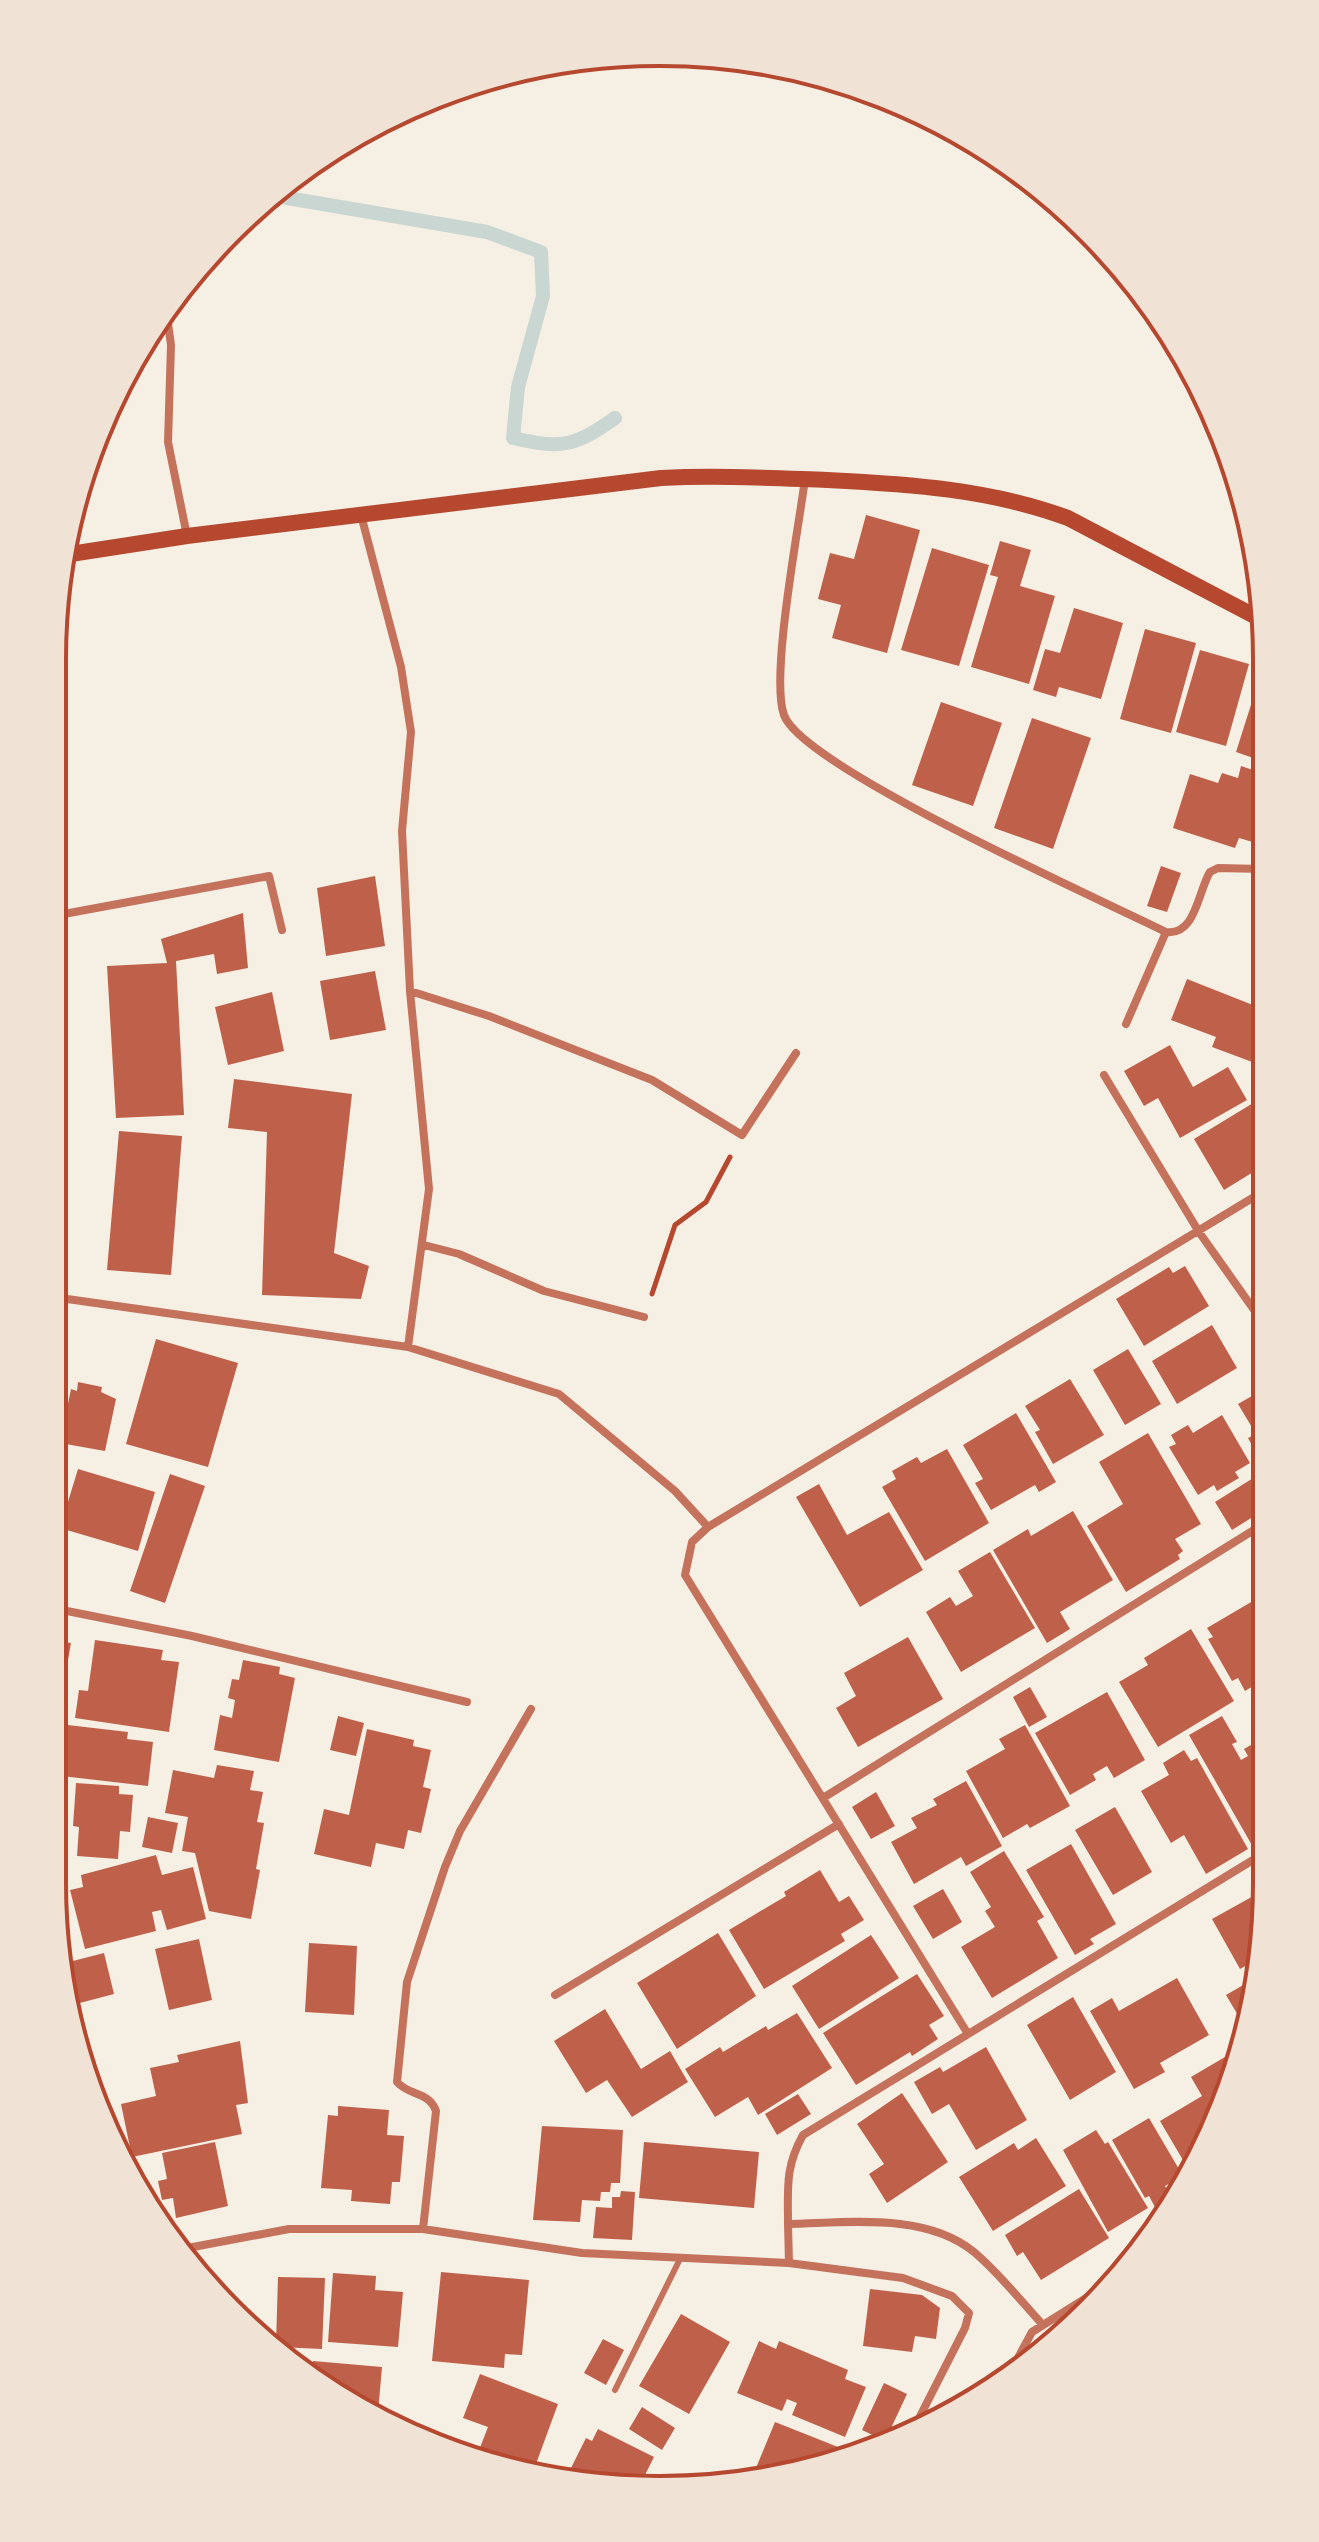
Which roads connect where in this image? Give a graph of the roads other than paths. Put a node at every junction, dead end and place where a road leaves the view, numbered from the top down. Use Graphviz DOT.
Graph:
graph roads {
  1 [pos="168,327"];
  2 [pos="805,479"];
  3 [pos="360,515"];
  4 [pos="187,536"];
  5 [pos="76,553"];
  6 [pos="1251,614"];
  7 [pos="1253,869"];
  8 [pos="66,914"];
  9 [pos="282,930"];
  10 [pos="1166,932"];
  11 [pos="410,991"];
  12 [pos="1126,1024"];
  13 [pos="796,1053"];
  14 [pos="1104,1075"];
  15 [pos="1253,1198"];
  16 [pos="1199,1232"];
  17 [pos="424,1245"];
  18 [pos="66,1299"];
  19 [pos="1253,1308"];
  20 [pos="644,1317"];
  21 [pos="408,1347"];
  22 [pos="708,1527"];
  23 [pos="1253,1530"];
  24 [pos="66,1611"];
  25 [pos="467,1702"];
  26 [pos="531,1709"];
  27 [pos="823,1798"];
  28 [pos="839,1824"];
  29 [pos="1253,1860"];
  30 [pos="555,1995"];
  31 [pos="968,2034"];
  32 [pos="788,2224"];
  33 [pos="423,2229"];
  34 [pos="192,2247"];
  35 [pos="680,2259"];
  36 [pos="789,2263"];
  37 [pos="1080,2301"];
  38 [pos="1042,2324"];
  39 [pos="1017,2356"];
  40 [pos="615,2390"];
  41 [pos="920,2416"];
  1 -- 4 [label="street"];
  2 -- 3 [label="main road"];
  2 -- 6 [label="main road"];
  2 -- 10 [label="street"];
  3 -- 4 [label="main road"];
  3 -- 11 [label="street"];
  4 -- 5 [label="main road"];
  7 -- 10 [label="street"];
  8 -- 9 [label="street"];
  10 -- 12 [label="street"];
  11 -- 13 [label="street"];
  11 -- 17 [label="street"];
  14 -- 16 [label="street"];
  15 -- 16 [label="street"];
  16 -- 19 [label="street"];
  16 -- 22 [label="street"];
  17 -- 20 [label="street"];
  17 -- 21 [label="street"];
  18 -- 21 [label="street"];
  21 -- 22 [label="street"];
  22 -- 27 [label="street"];
  23 -- 27 [label="street"];
  24 -- 25 [label="street"];
  26 -- 33 [label="street"];
  27 -- 28 [label="street"];
  28 -- 30 [label="street"];
  28 -- 31 [label="street"];
  29 -- 31 [label="street"];
  31 -- 32 [label="street"];
  32 -- 36 [label="street"];
  32 -- 38 [label="street"];
  33 -- 34 [label="street"];
  33 -- 35 [label="street"];
  35 -- 36 [label="street"];
  35 -- 40 [label="lane"];
  36 -- 41 [label="street"];
  37 -- 38 [label="street"];
  38 -- 39 [label="street"];
}
